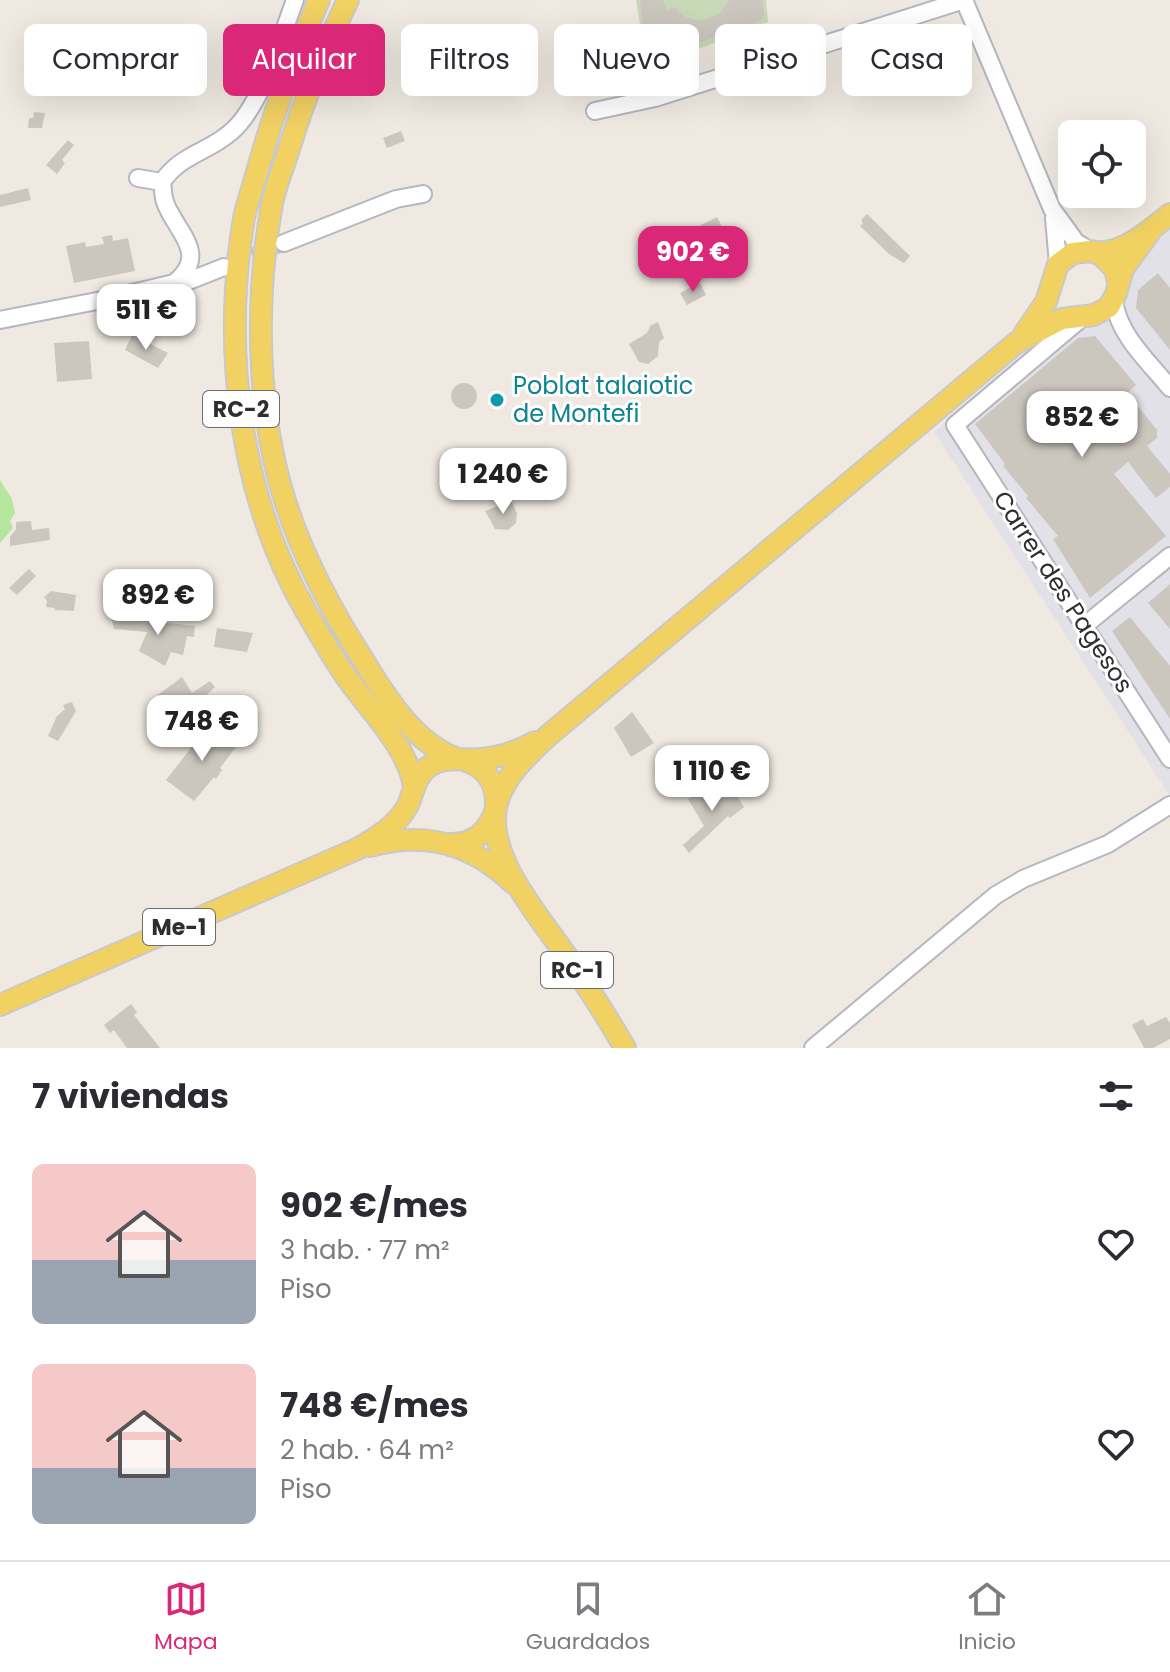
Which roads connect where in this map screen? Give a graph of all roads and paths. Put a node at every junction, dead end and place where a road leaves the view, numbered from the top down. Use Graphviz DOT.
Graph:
graph roads {
  1 [pos="295,0"];
  2 [pos="319,0"];
  3 [pos="348,0"];
  4 [pos="964,0"];
  5 [pos="595,111"];
  6 [pos="138,178"];
  7 [pos="162,182"];
  8 [pos="423,194"];
  9 [pos="1052,209"];
  10 [pos="1170,214"];
  11 [pos="1152,229"];
  12 [pos="284,243"];
  13 [pos="1093,252"];
  14 [pos="224,267"];
  15 [pos="1055,273"];
  16 [pos="174,283"];
  17 [pos="1116,291"];
  18 [pos="1086,316"];
  19 [pos="0,320"];
  20 [pos="1128,336"];
  21 [pos="1016,343"];
  22 [pos="1170,388"];
  23 [pos="1170,556"];
  24 [pos="1084,626"];
  25 [pos="549,735"];
  26 [pos="1170,759"];
  27 [pos="461,760"];
  28 [pos="413,791"];
  29 [pos="1170,805"];
  30 [pos="496,808"];
  31 [pos="443,843"];
  32 [pos="357,849"];
  33 [pos="524,895"];
  34 [pos="0,1005"];
  35 [pos="625,1048"];
  36 [pos="813,1048"];
  1 -- 7 [label="street"];
  2 -- 28 [label="main road, RC-2"];
  3 -- 27 [label="main road, RC-2"];
  4 -- 5 [label="street"];
  4 -- 9 [label="street"];
  6 -- 7 [label="street"];
  7 -- 16 [label="street"];
  8 -- 12 [label="street"];
  9 -- 13 [label="street"];
  9 -- 15 [label="street"];
  10 -- 11 [label="main road, Me-1"];
  11 -- 13 [label="main road, Me-1"];
  11 -- 17 [label="main road, Me-1"];
  13 -- 15 [label="main road, Me-1"];
  13 -- 17 [label="main road"];
  14 -- 16 [label="street"];
  15 -- 18 [label="main road"];
  15 -- 21 [label="main road, Me-1"];
  16 -- 19 [label="street"];
  17 -- 18 [label="main road, Me-1"];
  17 -- 20 [label="street"];
  18 -- 20 [label="street"];
  18 -- 21 [label="main road, Me-1"];
  18 -- 24 [label="street, Carrer des Pagesos"];
  20 -- 22 [label="street"];
  21 -- 25 [label="main road, Me-1"];
  23 -- 24 [label="street"];
  24 -- 26 [label="street, Carrer des Pagesos"];
  25 -- 27 [label="main road, Me-1"];
  25 -- 30 [label="main road, Me-1"];
  27 -- 28 [label="main road, Me-1"];
  27 -- 30 [label="main road"];
  28 -- 31 [label="main road"];
  28 -- 32 [label="main road, Me-1"];
  29 -- 36 [label="street"];
  30 -- 31 [label="main road, Me-1"];
  30 -- 33 [label="main road, RC-1"];
  31 -- 32 [label="main road, Me-1"];
  31 -- 33 [label="main road, RC-1"];
  32 -- 34 [label="main road, Me-1"];
  33 -- 35 [label="main road, RC-1"];
}
